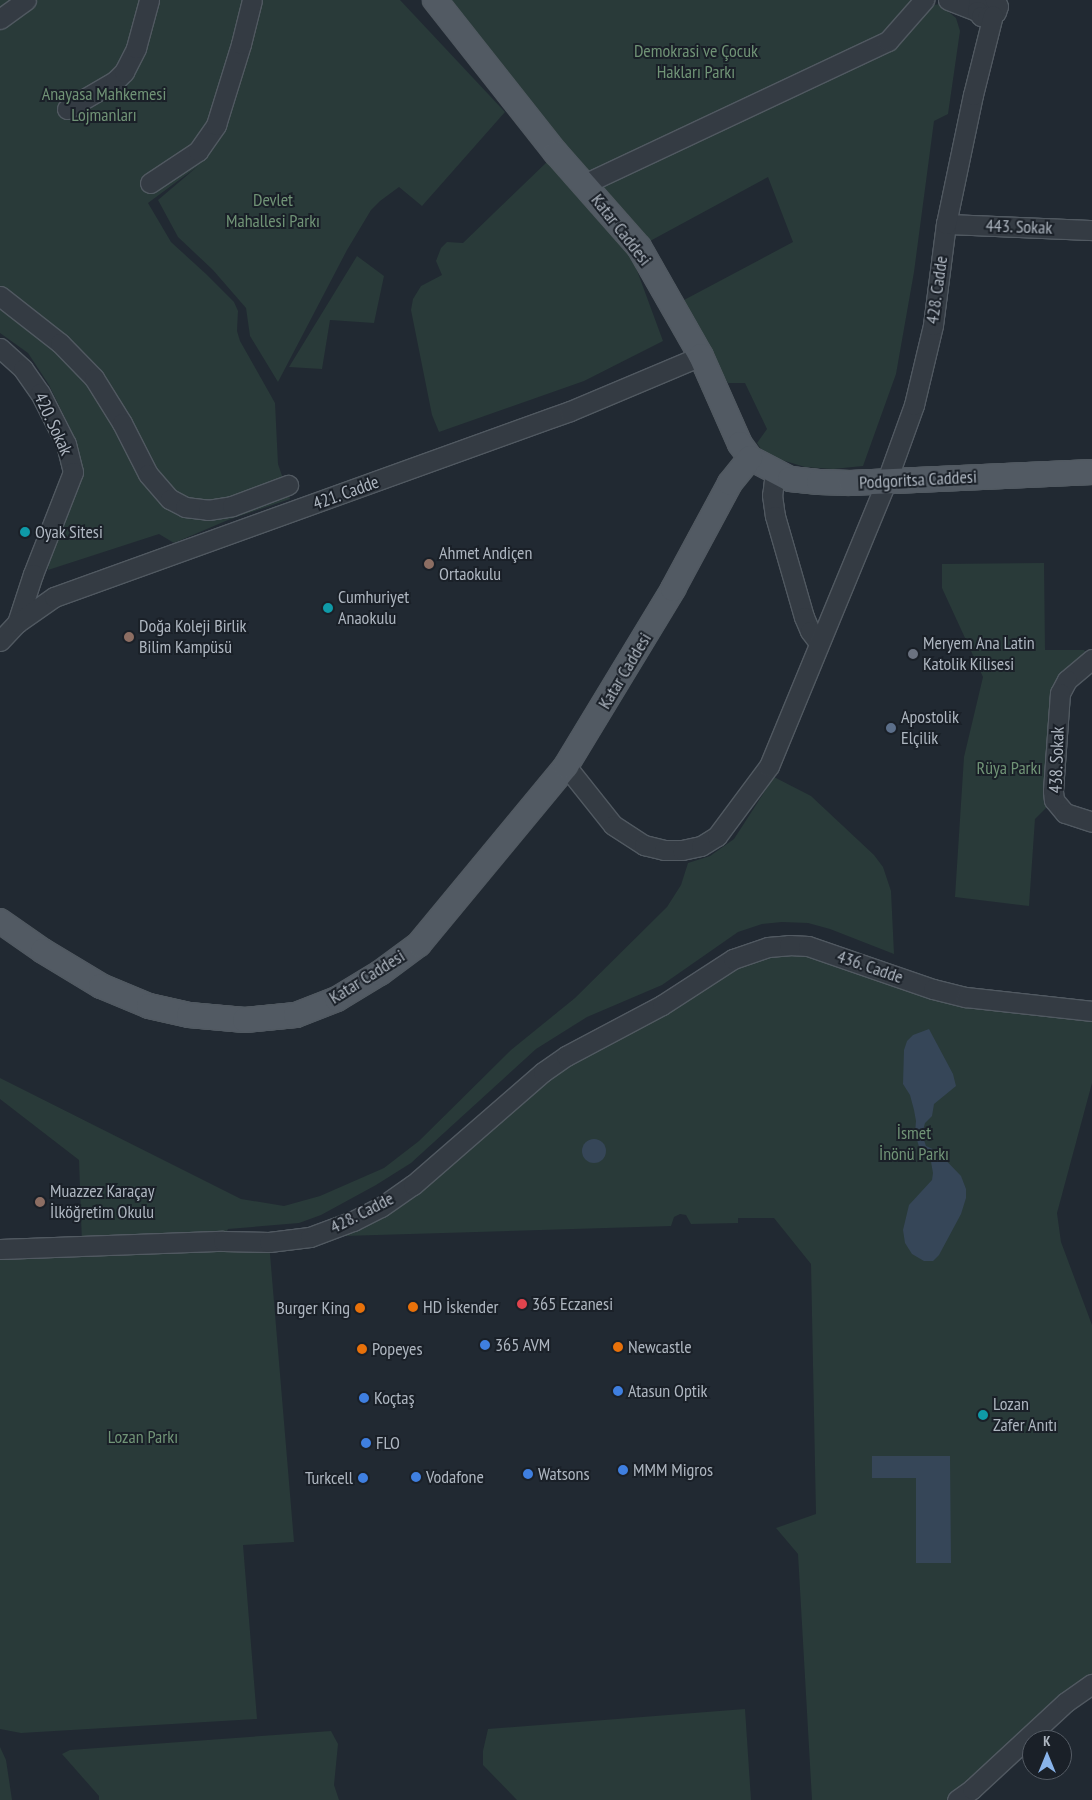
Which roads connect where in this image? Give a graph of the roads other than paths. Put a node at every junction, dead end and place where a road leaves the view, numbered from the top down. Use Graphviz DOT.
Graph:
graph roads {
  1 [pos="26,0"];
  2 [pos="149,0"];
  3 [pos="252,0"];
  4 [pos="435,0"];
  5 [pos="924,0"];
  6 [pos="948,0"];
  7 [pos="989,7"];
  8 [pos="0,19"];
  9 [pos="66,109"];
  10 [pos="150,183"];
  11 [pos="584,184"];
  12 [pos="946,224"];
  13 [pos="1092,230"];
  14 [pos="0,296"];
  15 [pos="0,348"];
  16 [pos="701,356"];
  17 [pos="750,458"];
  18 [pos="775,472"];
  19 [pos="1092,472"];
  20 [pos="887,480"];
  21 [pos="288,485"];
  22 [pos="17,623"];
  23 [pos="0,641"];
  24 [pos="819,643"];
  25 [pos="1092,659"];
  26 [pos="566,766"];
  27 [pos="1092,822"];
  28 [pos="0,921"];
  29 [pos="662,1005"];
  30 [pos="1092,1010"];
  31 [pos="0,1249"];
  32 [pos="1092,1684"];
  33 [pos="957,1800"];
  1 -- 8 [label="street"];
  2 -- 9 [label="street"];
  3 -- 10 [label="street"];
  4 -- 11 [label="main road, Katar Caddesi"];
  5 -- 11 [label="street"];
  6 -- 7 [label="street"];
  7 -- 12 [label="street, 428. Cadde"];
  11 -- 16 [label="main road, Katar Caddesi"];
  12 -- 13 [label="street, 443. Sokak"];
  12 -- 20 [label="street, 428. Cadde"];
  14 -- 21 [label="street"];
  15 -- 22 [label="street, 420. Sokak"];
  16 -- 17 [label="main road, Katar Caddesi"];
  16 -- 22 [label="street, 421. Cadde"];
  17 -- 18 [label="main road, Podgoritsa Caddesi"];
  17 -- 26 [label="main road, Katar Caddesi"];
  18 -- 20 [label="main road, Podgoritsa Caddesi"];
  18 -- 24 [label="street"];
  19 -- 20 [label="main road, Podgoritsa Caddesi"];
  20 -- 24 [label="street, 428. Cadde"];
  22 -- 23 [label="street, 421. Cadde"];
  24 -- 26 [label="street, 428. Cadde"];
  25 -- 27 [label="street, 438. Sokak"];
  26 -- 28 [label="main road, Katar Caddesi"];
  29 -- 30 [label="street, 436. Cadde"];
  29 -- 31 [label="street, 428. Cadde"];
  32 -- 33 [label="street"];
}
